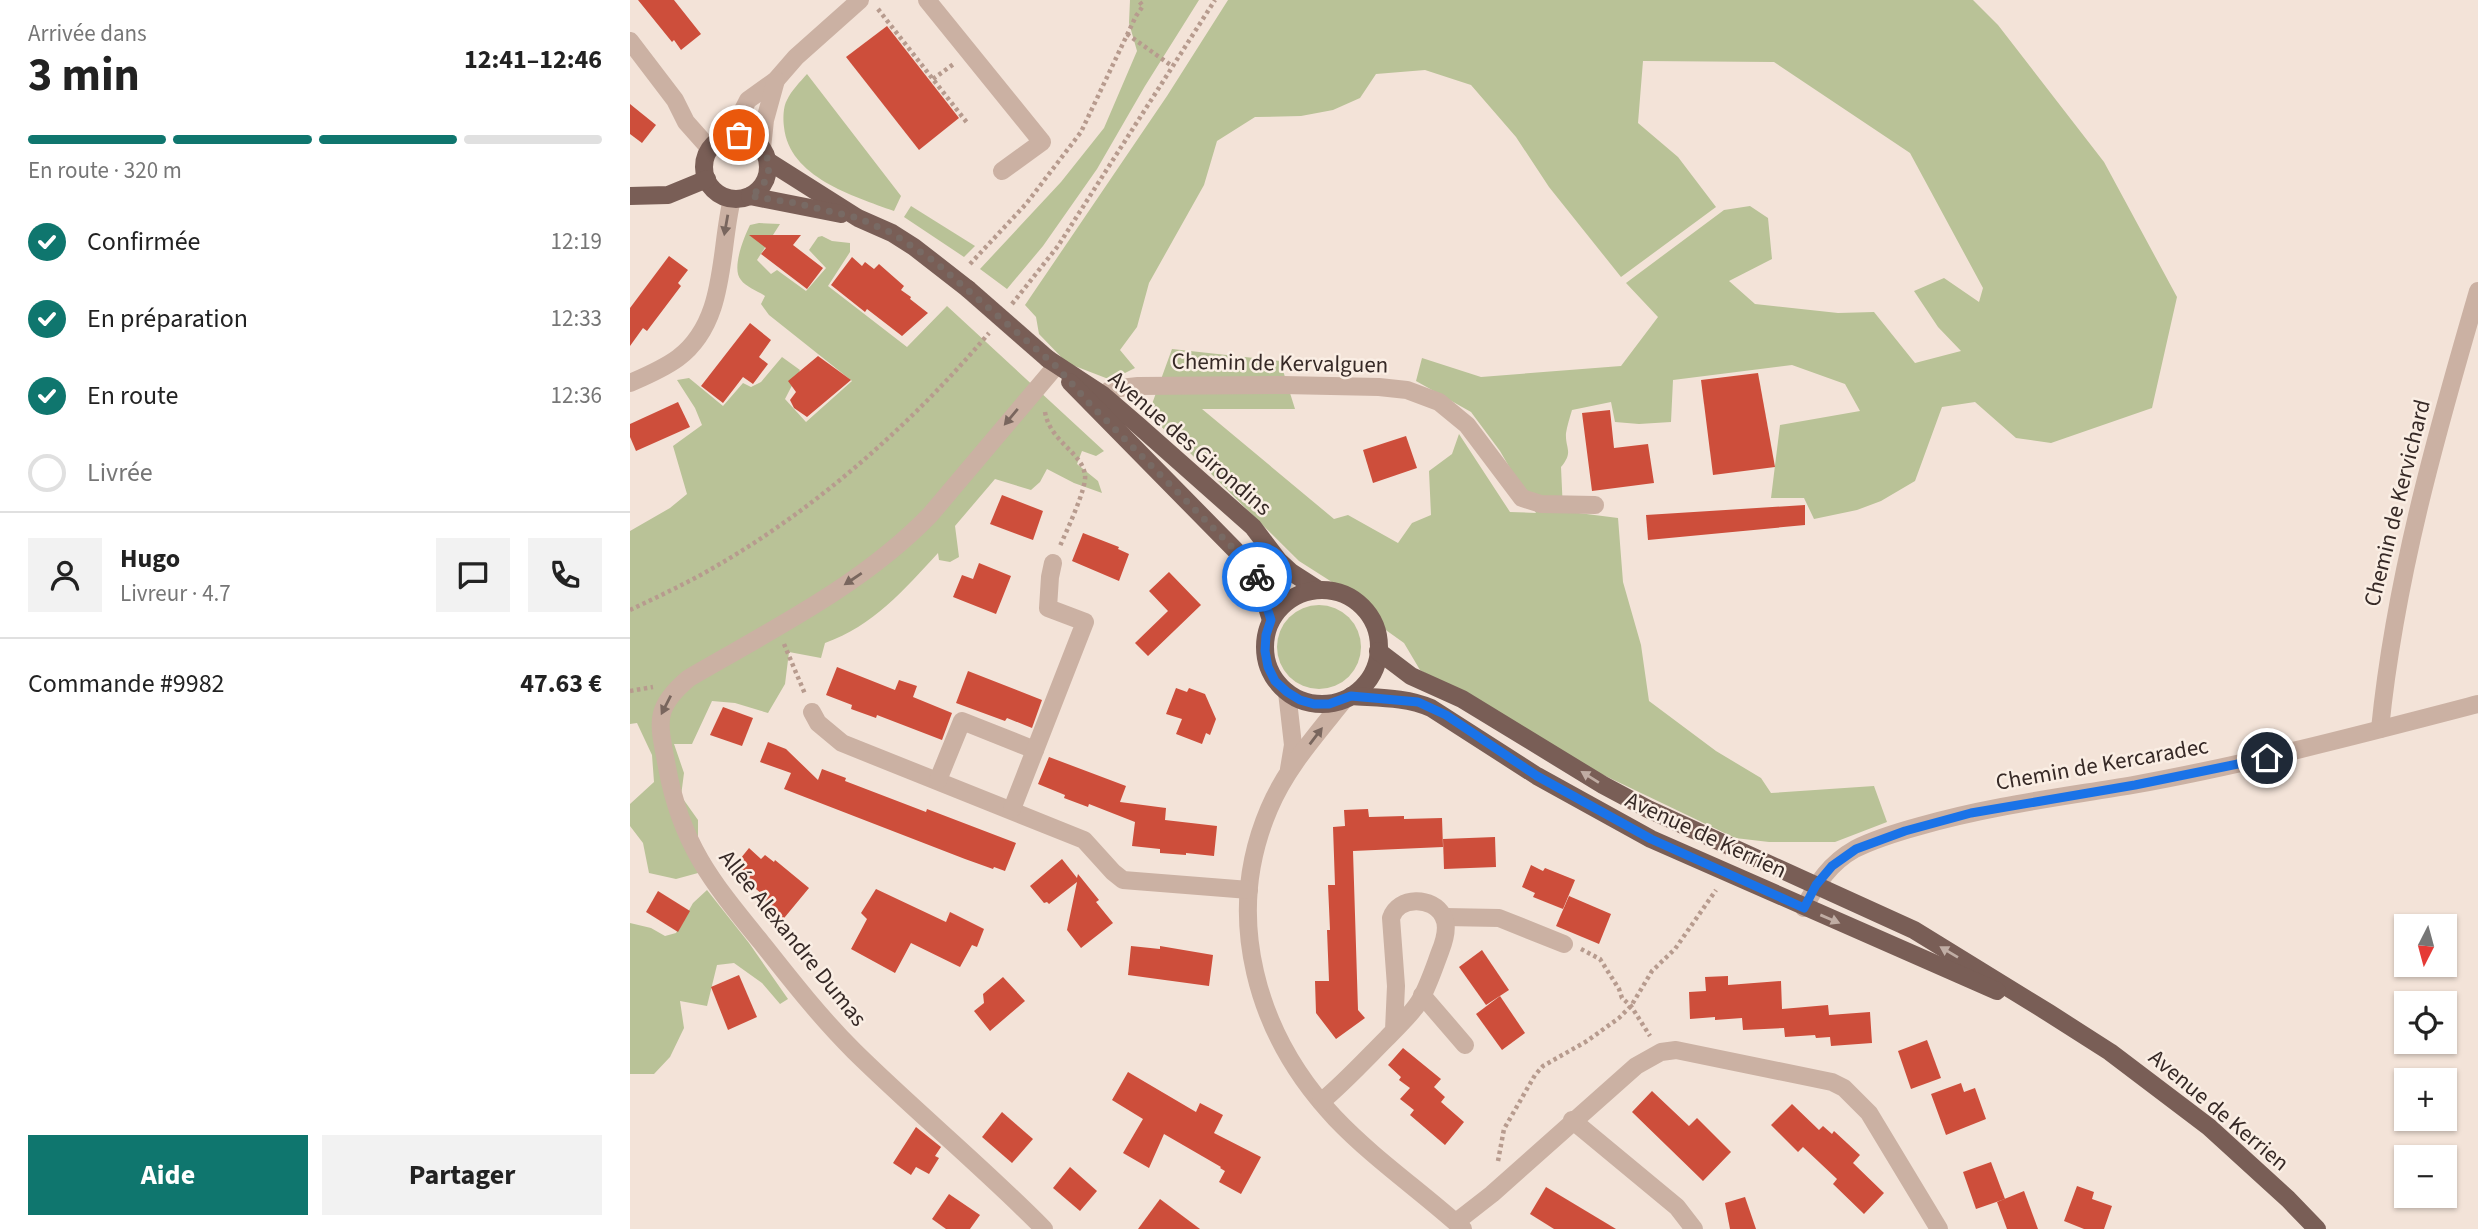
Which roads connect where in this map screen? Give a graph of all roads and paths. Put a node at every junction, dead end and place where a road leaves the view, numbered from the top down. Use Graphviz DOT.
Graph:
graph roads {
  1 [pos="860,0"];
  2 [pos="872,0"];
  3 [pos="927,0"];
  4 [pos="1138,0"];
  5 [pos="1215,0"];
  6 [pos="630,41"];
  7 [pos="1172,66"];
  8 [pos="776,79"];
  9 [pos="968,124"];
  10 [pos="730,135"];
  11 [pos="710,149"];
  12 [pos="765,154"];
  13 [pos="1002,171"];
  14 [pos="707,179"];
  15 [pos="630,196"];
  16 [pos="750,196"];
  17 [pos="732,199"];
  18 [pos="858,218"];
  19 [pos="2478,291"];
  20 [pos="1004,314"];
  21 [pos="996,324"];
  22 [pos="1052,363"];
  23 [pos="1042,380"];
  24 [pos="630,383"];
  25 [pos="1096,399"];
  26 [pos="1595,505"];
  27 [pos="1053,563"];
  28 [pos="1319,590"];
  29 [pos="630,610"];
  30 [pos="1271,620"];
  31 [pos="778,627"];
  32 [pos="1378,651"];
  33 [pos="1287,692"];
  34 [pos="1348,698"];
  35 [pos="2478,704"];
  36 [pos="812,712"];
  37 [pos="2380,729"];
  38 [pos="1035,750"];
  39 [pos="1288,772"];
  40 [pos="938,780"];
  41 [pos="1012,809"];
  42 [pos="1727,874"];
  43 [pos="1816,885"];
  44 [pos="1250,890"];
  45 [pos="1804,908"];
  46 [pos="1445,918"];
  47 [pos="1564,944"];
  48 [pos="1422,995"];
  49 [pos="1630,1006"];
  50 [pos="2049,1013"];
  51 [pos="1394,1030"];
  52 [pos="1465,1045"];
  53 [pos="1661,1052"];
  54 [pos="1321,1102"];
  55 [pos="1573,1120"];
  56 [pos="1505,1182"];
  57 [pos="1460,1226"];
  58 [pos="1044,1229"];
  59 [pos="1694,1229"];
  60 [pos="1939,1229"];
  61 [pos="2317,1229"];
  1 -- 8 [label="street"];
  2 -- 9 [label="path"];
  3 -- 13 [label="street"];
  4 -- 7 [label="path"];
  5 -- 7 [label="path"];
  6 -- 11 [label="street"];
  7 -- 20 [label="path"];
  8 -- 10 [label="street"];
  8 -- 12 [label="street"];
  10 -- 11 [label="main road"];
  10 -- 12 [label="main road"];
  11 -- 14 [label="main road"];
  12 -- 16 [label="main road"];
  12 -- 18 [label="main road, Avenue des Girondins"];
  14 -- 15 [label="main road"];
  14 -- 17 [label="main road"];
  16 -- 17 [label="main road"];
  16 -- 18 [label="main road, Avenue des Girondins"];
  17 -- 24 [label="street, one-way"];
  18 -- 22 [label="main road, Avenue des Girondins, bridge"];
  19 -- 37 [label="street, Chemin de Kervichard"];
  21 -- 29 [label="path"];
  22 -- 23 [label="street, Allée Alexandre Dumas"];
  22 -- 25 [label="main road, Avenue des Girondins"];
  23 -- 27 [label="path"];
  23 -- 31 [label="street, Allée Alexandre Dumas, one-way"];
  25 -- 26 [label="street, Chemin de Kervalguen"];
  25 -- 28 [label="main road, Avenue des Girondins"];
  25 -- 30 [label="main road, Avenue des Girondins"];
  27 -- 38 [label="street"];
  28 -- 30 [label="main road"];
  28 -- 32 [label="main road"];
  30 -- 33 [label="main road"];
  31 -- 36 [label="path"];
  31 -- 58 [label="street, Allée Alexandre Dumas, one-way"];
  32 -- 34 [label="main road"];
  43 -- 32 [label="main road, Avenue de Kerrien, one-way"];
  33 -- 34 [label="main road"];
  33 -- 39 [label="street"];
  39 -- 34 [label="street, one-way"];
  34 -- 42 [label="main road, Avenue de Kerrien"];
  35 -- 37 [label="street, Chemin de Kercaradec"];
  36 -- 40 [label="street"];
  37 -- 43 [label="street, Chemin de Kercaradec"];
  38 -- 40 [label="street"];
  38 -- 41 [label="street"];
  39 -- 44 [label="street"];
  40 -- 41 [label="street"];
  41 -- 44 [label="street"];
  42 -- 45 [label="main road, Avenue de Kerrien"];
  42 -- 49 [label="path"];
  43 -- 45 [label="street, Chemin de Kercaradec"];
  50 -- 43 [label="main road, Avenue de Kerrien, one-way"];
  44 -- 54 [label="street"];
  45 -- 50 [label="main road, Avenue de Kerrien, one-way"];
  46 -- 47 [label="street"];
  46 -- 48 [label="street"];
  46 -- 51 [label="street"];
  47 -- 49 [label="path"];
  48 -- 51 [label="street"];
  48 -- 52 [label="street"];
  49 -- 53 [label="path"];
  49 -- 56 [label="path"];
  50 -- 61 [label="main road, Avenue de Kerrien"];
  51 -- 54 [label="street"];
  53 -- 55 [label="street"];
  53 -- 60 [label="street"];
  54 -- 57 [label="street"];
  55 -- 56 [label="street"];
  55 -- 59 [label="street"];
  56 -- 57 [label="street"];
}
